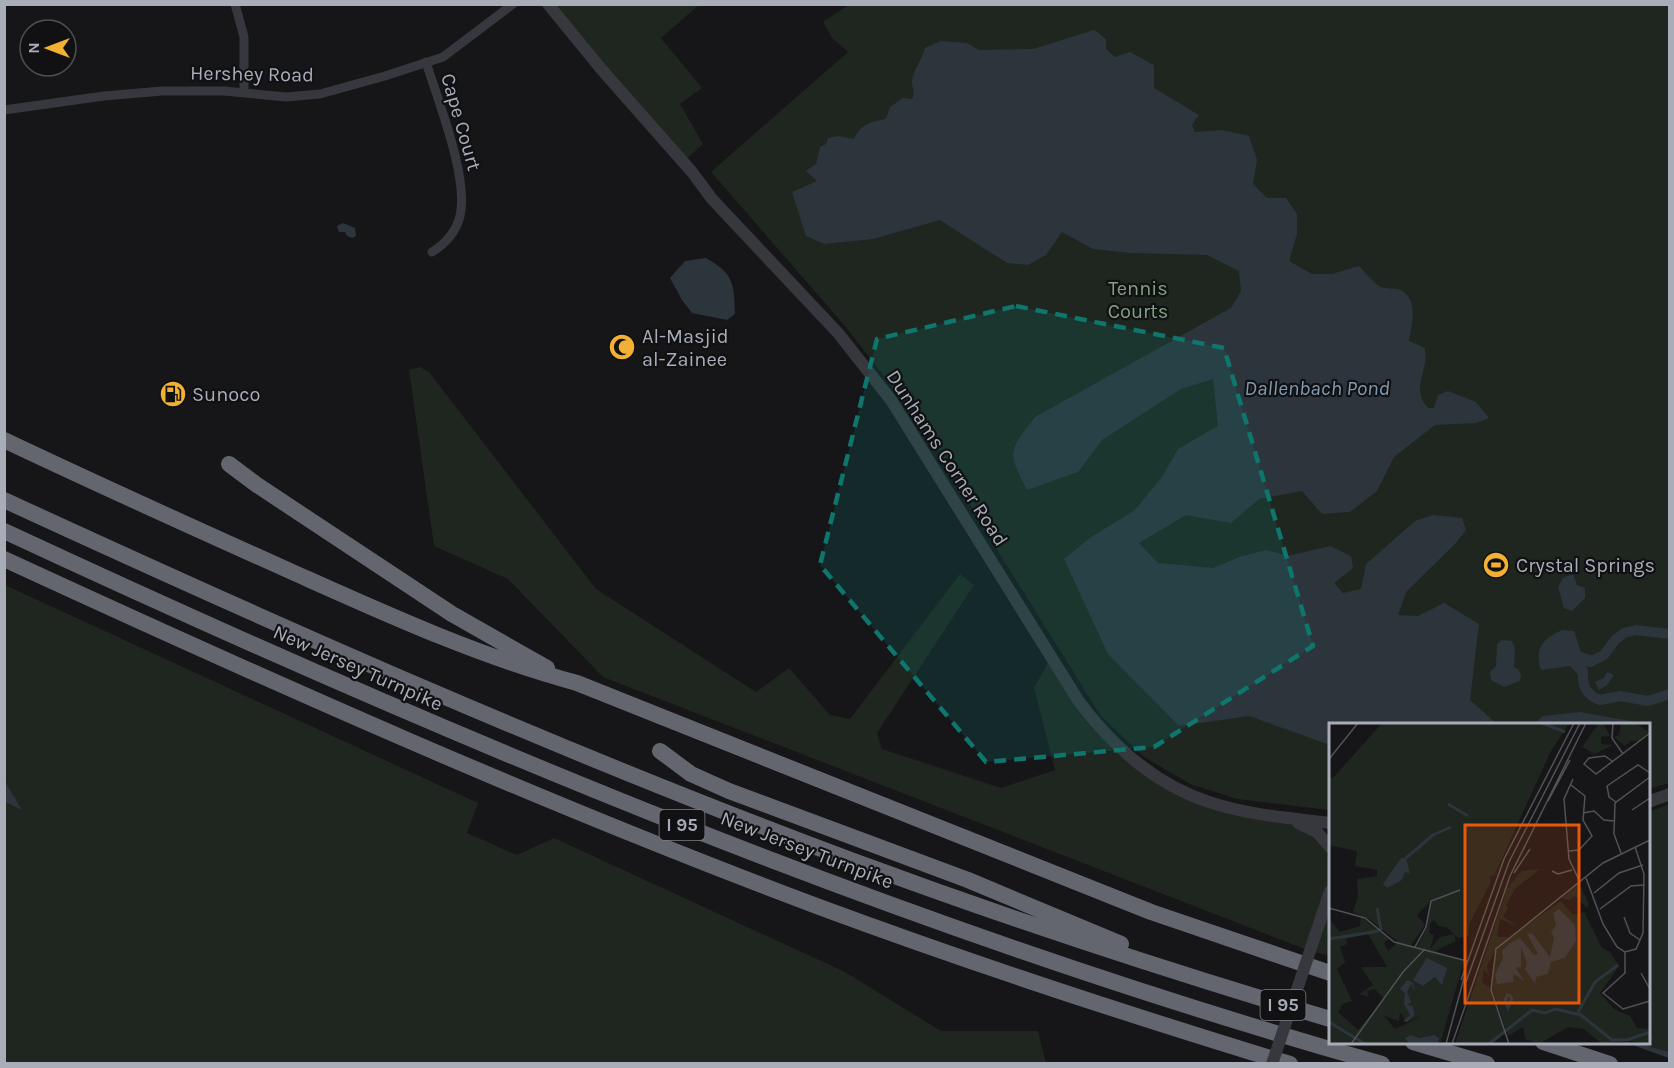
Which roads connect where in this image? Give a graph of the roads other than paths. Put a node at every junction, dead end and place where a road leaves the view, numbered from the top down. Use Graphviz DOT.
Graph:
graph roads {
  1 [pos="235,4"];
  2 [pos="513,4"];
  3 [pos="548,4"];
  4 [pos="426,62"];
  5 [pos="244,93"];
  6 [pos="4,110"];
  7 [pos="432,252"];
  8 [pos="4,440"];
  9 [pos="229,464"];
  10 [pos="4,500"];
  11 [pos="4,531"];
  12 [pos="4,559"];
  13 [pos="577,684"];
  14 [pos="660,752"];
  15 [pos="1670,794"];
  16 [pos="1650,801"];
  17 [pos="1286,818"];
  18 [pos="1329,823"];
  19 [pos="1329,845"];
  20 [pos="1329,894"];
  21 [pos="1329,973"];
  22 [pos="1236,991"];
  23 [pos="1329,1019"];
  24 [pos="1420,1044"];
  25 [pos="1549,1044"];
  26 [pos="1272,1064"];
  27 [pos="1290,1064"];
  28 [pos="1382,1064"];
  29 [pos="1487,1064"];
  30 [pos="1610,1064"];
  1 -- 5 [label="street"];
  2 -- 4 [label="street, Hershey Road"];
  3 -- 17 [label="street, Dunhams Corner Road"];
  4 -- 5 [label="street, Hershey Road"];
  4 -- 7 [label="street, Cape Court"];
  5 -- 6 [label="street, Hershey Road"];
  8 -- 13 [label="highway, I 95"];
  9 -- 13 [label="highway"];
  10 -- 22 [label="highway, New Jersey Turnpike / I 95"];
  11 -- 28 [label="highway, New Jersey Turnpike / I 95"];
  12 -- 27 [label="highway, I 95"];
  13 -- 21 [label="highway, I 95"];
  14 -- 22 [label="highway"];
  15 -- 16 [label="street"];
  17 -- 18 [label="street, Dunhams Corner Road"];
  17 -- 19 [label="street"];
  20 -- 26 [label="street, bridge"];
  22 -- 23 [label="highway, New Jersey Turnpike / I 95"];
  24 -- 29 [label="highway"];
  25 -- 30 [label="highway"];
}
